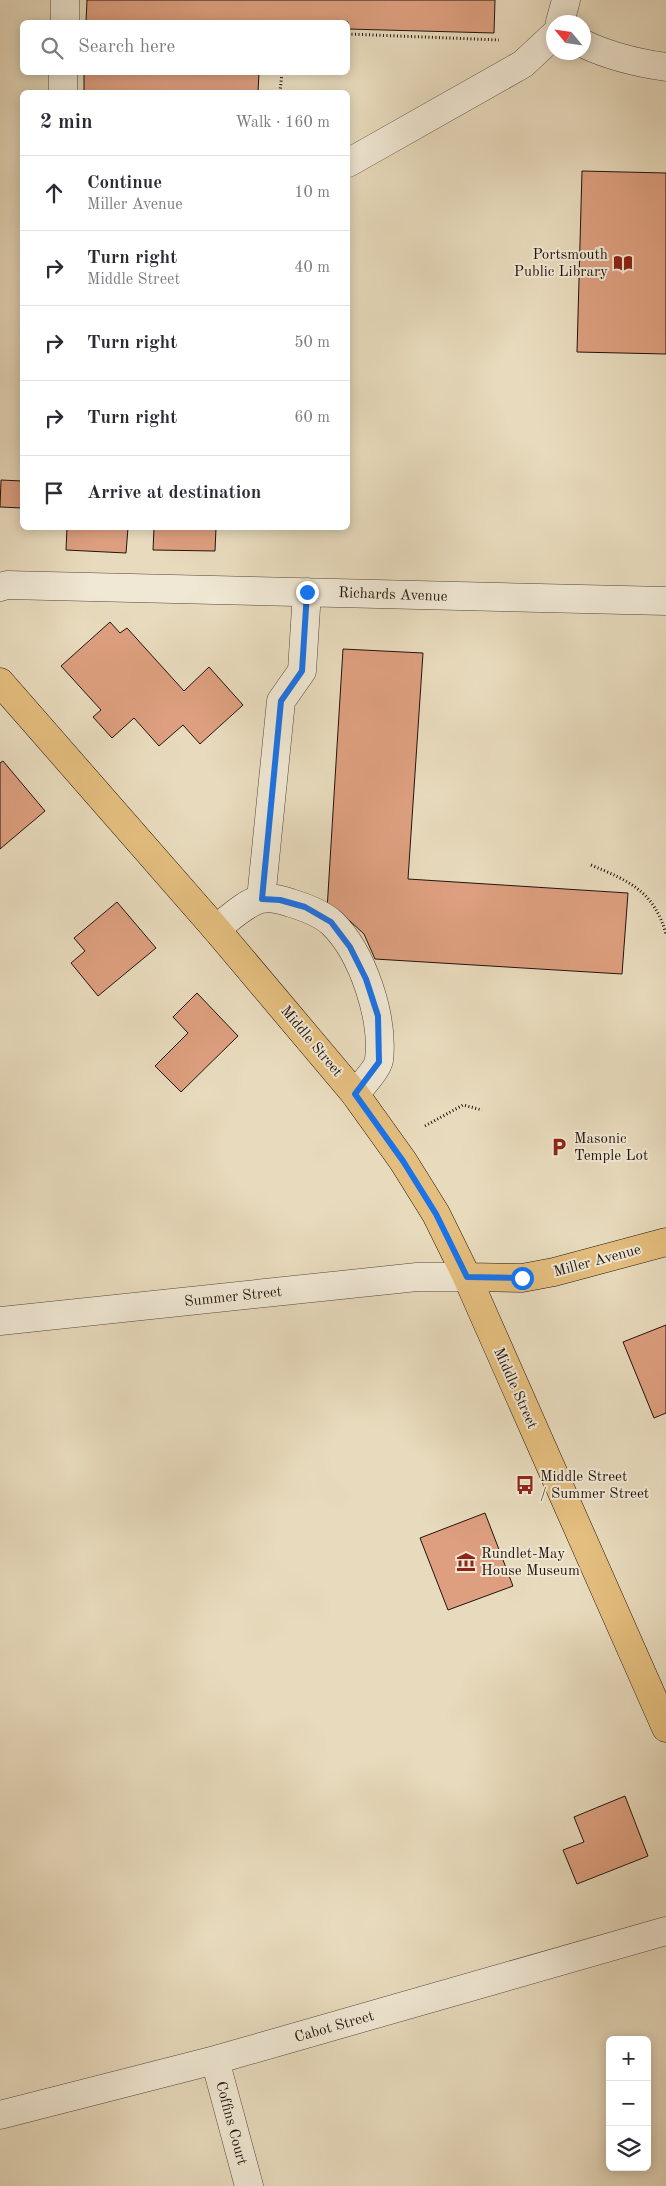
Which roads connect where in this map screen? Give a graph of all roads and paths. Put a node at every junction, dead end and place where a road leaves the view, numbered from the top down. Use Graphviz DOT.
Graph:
graph roads {
  1 [pos="65,0"];
  2 [pos="566,0"];
  3 [pos="562,15"];
  4 [pos="65,20"];
  5 [pos="350,34"];
  6 [pos="508,41"];
  7 [pos="546,42"];
  8 [pos="591,47"];
  9 [pos="666,67"];
  10 [pos="63,75"];
  11 [pos="282,75"];
  12 [pos="63,90"];
  13 [pos="280,90"];
  14 [pos="350,162"];
  15 [pos="0,587"];
  16 [pos="307,592"];
  17 [pos="666,601"];
  18 [pos="0,682"];
  19 [pos="591,864"];
  20 [pos="262,899"];
  21 [pos="216,929"];
  22 [pos="666,934"];
  23 [pos="355,1094"];
  24 [pos="482,1110"];
  25 [pos="425,1126"];
  26 [pos="666,1242"];
  27 [pos="467,1277"];
  28 [pos="0,1321"];
  29 [pos="666,1728"];
  30 [pos="666,1931"];
  31 [pos="215,2060"];
  32 [pos="0,2115"];
  33 [pos="249,2186"];
  1 -- 4 [label="street"];
  2 -- 3 [label="street"];
  5 -- 6 [label="path"];
  7 -- 14 [label="street"];
  8 -- 9 [label="street"];
  10 -- 12 [label="street"];
  11 -- 13 [label="path"];
  15 -- 16 [label="street, Richards Avenue"];
  16 -- 17 [label="street, Richards Avenue"];
  16 -- 20 [label="street"];
  18 -- 21 [label="main road, Middle Street"];
  19 -- 22 [label="path"];
  20 -- 21 [label="street"];
  20 -- 23 [label="street"];
  21 -- 23 [label="main road, Middle Street"];
  23 -- 27 [label="main road, Middle Street"];
  24 -- 25 [label="path"];
  26 -- 27 [label="main road, Miller Avenue"];
  27 -- 28 [label="street, Summer Street"];
  27 -- 29 [label="main road, Middle Street"];
  30 -- 31 [label="street, Cabot Street"];
  31 -- 32 [label="street, Cabot Street"];
  31 -- 33 [label="street, Coffins Court"];
}
